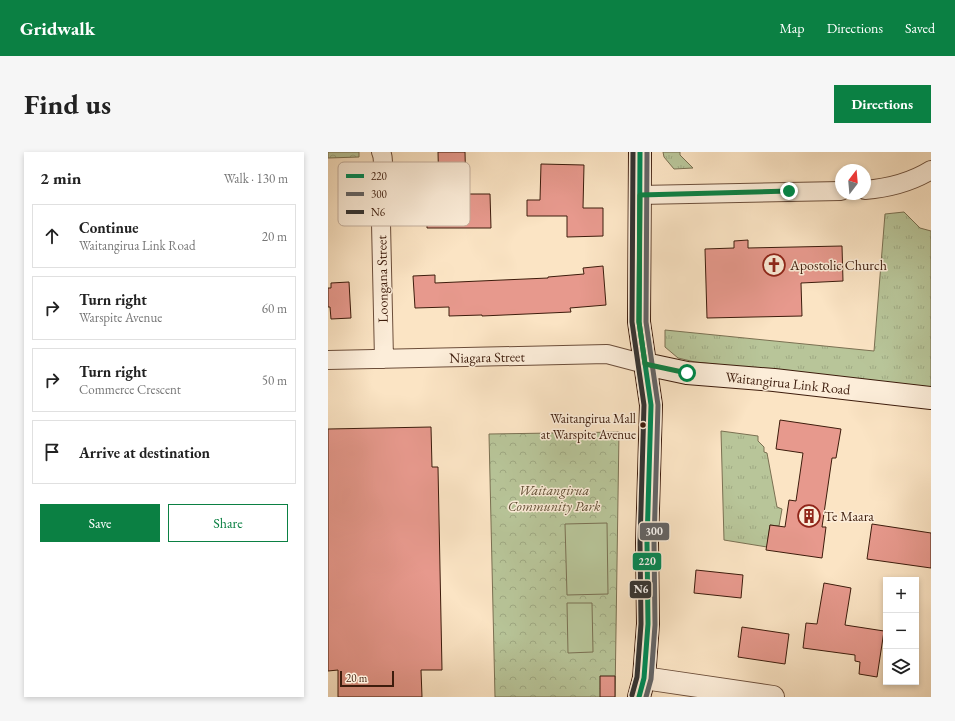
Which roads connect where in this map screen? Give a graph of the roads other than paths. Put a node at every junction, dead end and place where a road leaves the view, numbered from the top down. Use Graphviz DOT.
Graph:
graph roads {
  1 [pos="381,152"];
  2 [pos="640,152"];
  3 [pos="383,162"];
  4 [pos="931,170"];
  5 [pos="871,190"];
  6 [pos="835,191"];
  7 [pos="640,195"];
  8 [pos="381,226"];
  9 [pos="384,358"];
  10 [pos="328,360"];
  11 [pos="645,364"];
  12 [pos="931,398"];
  13 [pos="642,688"];
  14 [pos="773,697"];
  1 -- 3 [label="street, Loongana Street"];
  2 -- 7 [label="main road"];
  4 -- 5 [label="street"];
  6 -- 7 [label="street"];
  7 -- 11 [label="main road"];
  8 -- 9 [label="street, Loongana Street"];
  9 -- 10 [label="street, Niagara Street"];
  9 -- 11 [label="street, Niagara Street"];
  11 -- 12 [label="main road, Waitangirua Link Road"];
  11 -- 13 [label="main road"];
  13 -- 14 [label="main road"];
}
